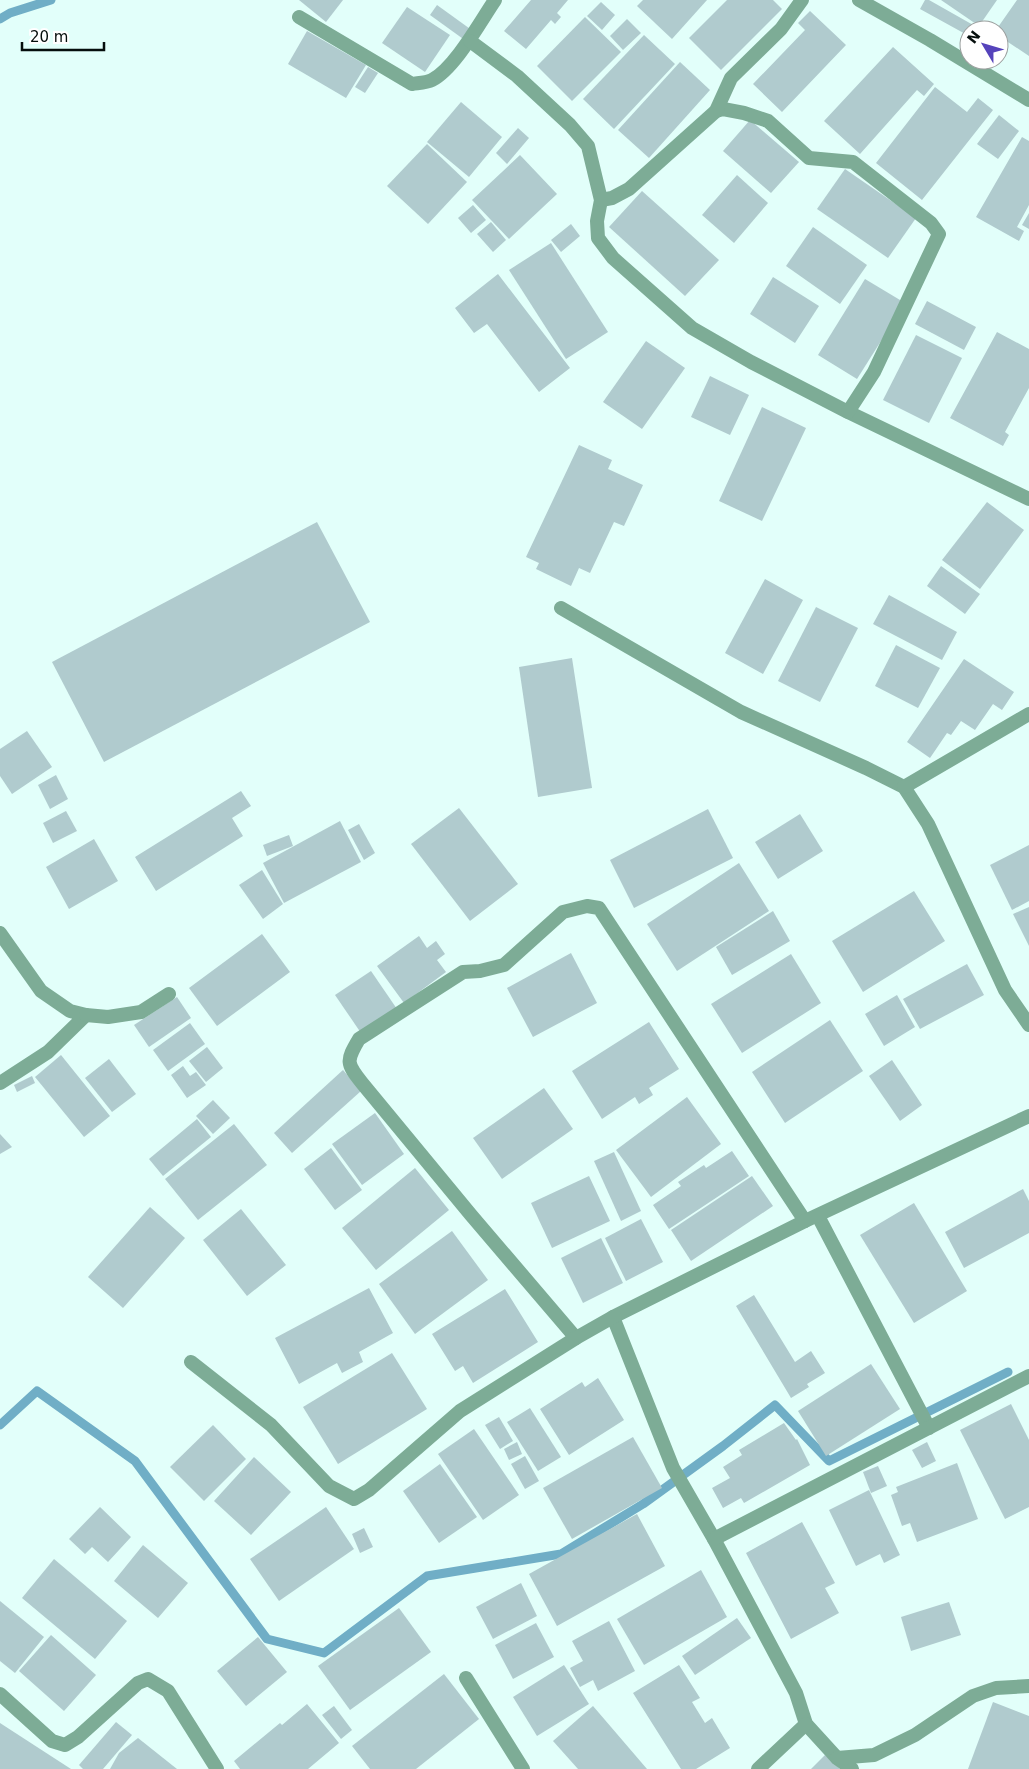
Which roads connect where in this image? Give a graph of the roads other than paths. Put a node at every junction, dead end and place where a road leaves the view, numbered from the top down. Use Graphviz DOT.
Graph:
graph roads {
  1 [pos="495,0"];
  2 [pos="802,0"];
  3 [pos="859,0"];
  4 [pos="299,17"];
  5 [pos="470,41"];
  6 [pos="1029,100"];
  7 [pos="716,111"];
  8 [pos="601,200"];
  9 [pos="848,412"];
  10 [pos="1029,499"];
  11 [pos="561,608"];
  12 [pos="1029,714"];
  13 [pos="904,787"];
  14 [pos="0,934"];
  15 [pos="169,994"];
  16 [pos="86,1015"];
  17 [pos="1029,1025"];
  18 [pos="0,1083"];
  19 [pos="1029,1116"];
  20 [pos="812,1218"];
  21 [pos="613,1317"];
  22 [pos="576,1338"];
  23 [pos="191,1362"];
  24 [pos="1029,1376"];
  25 [pos="929,1428"];
  26 [pos="714,1539"];
  27 [pos="466,1678"];
  28 [pos="1029,1686"];
  29 [pos="0,1694"];
  30 [pos="806,1724"];
  31 [pos="838,1758"];
  32 [pos="217,1769"];
  33 [pos="522,1769"];
  34 [pos="758,1769"];
  35 [pos="852,1769"];
  1 -- 5 [label="street"];
  2 -- 7 [label="street"];
  3 -- 6 [label="street"];
  4 -- 5 [label="street"];
  5 -- 8 [label="street"];
  7 -- 8 [label="street"];
  7 -- 9 [label="street"];
  8 -- 9 [label="street"];
  9 -- 10 [label="street"];
  11 -- 13 [label="street"];
  12 -- 13 [label="street"];
  13 -- 17 [label="street"];
  14 -- 16 [label="street"];
  15 -- 16 [label="street"];
  16 -- 18 [label="street"];
  19 -- 20 [label="street"];
  20 -- 21 [label="street"];
  20 -- 22 [label="street"];
  20 -- 25 [label="street"];
  21 -- 22 [label="street"];
  21 -- 26 [label="street"];
  22 -- 23 [label="street"];
  24 -- 25 [label="street"];
  25 -- 26 [label="street"];
  26 -- 30 [label="street"];
  27 -- 33 [label="street"];
  28 -- 31 [label="street"];
  29 -- 32 [label="street"];
  30 -- 31 [label="street"];
  30 -- 34 [label="street"];
  31 -- 35 [label="street"];
}
